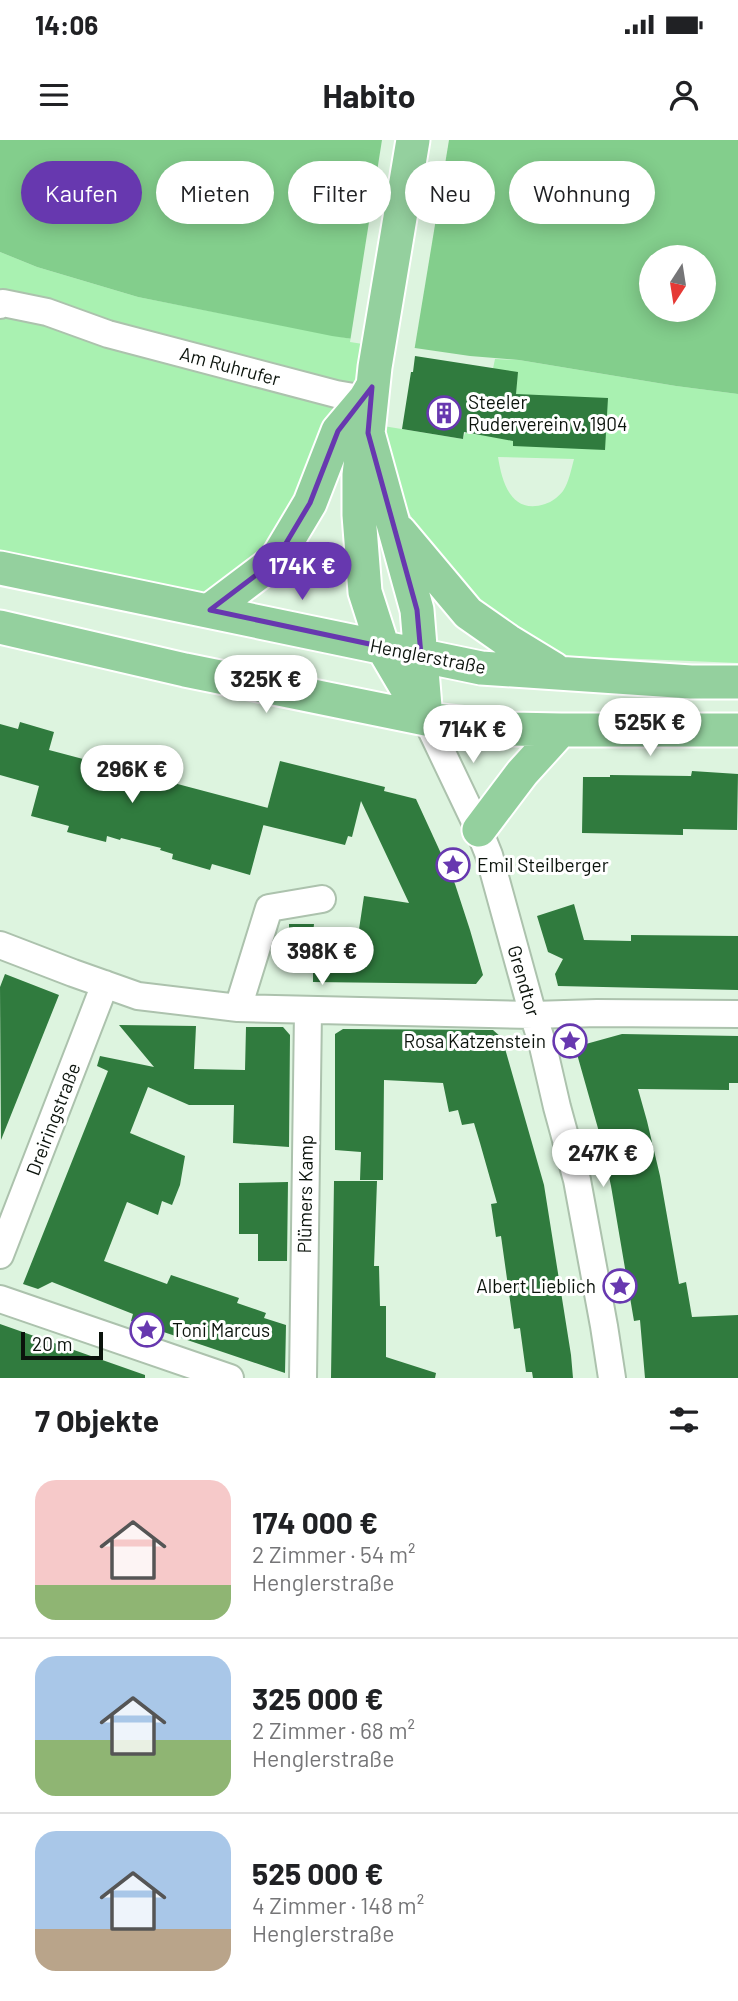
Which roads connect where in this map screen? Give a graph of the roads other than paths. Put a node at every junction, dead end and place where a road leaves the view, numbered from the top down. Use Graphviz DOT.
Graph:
graph roads {
  1 [pos="413,140"];
  2 [pos="0,304"];
  3 [pos="372,381"];
  4 [pos="368,433"];
  5 [pos="395,526"];
  6 [pos="0,568"];
  7 [pos="210,610"];
  8 [pos="0,627"];
  9 [pos="383,648"];
  10 [pos="410,666"];
  11 [pos="562,674"];
  12 [pos="738,682"];
  13 [pos="359,706"];
  14 [pos="426,719"];
  15 [pos="561,730"];
  16 [pos="738,730"];
  17 [pos="479,830"];
  18 [pos="322,899"];
  19 [pos="0,945"];
  20 [pos="105,984"];
  21 [pos="238,1008"];
  22 [pos="308,1011"];
  23 [pos="738,1014"];
  24 [pos="533,1015"];
  25 [pos="0,1255"];
  26 [pos="0,1299"];
  27 [pos="230,1378"];
  28 [pos="303,1378"];
  29 [pos="612,1378"];
  1 -- 3 [label="main road"];
  2 -- 3 [label="street, Am Ruhrufer"];
  3 -- 4 [label="main road"];
  3 -- 7 [label="main road"];
  4 -- 5 [label="main road"];
  4 -- 9 [label="main road"];
  5 -- 10 [label="main road"];
  5 -- 11 [label="main road"];
  6 -- 7 [label="main road, Henglerstraße"];
  7 -- 9 [label="main road, Henglerstraße"];
  8 -- 13 [label="main road"];
  9 -- 10 [label="main road, Henglerstraße"];
  10 -- 11 [label="main road, Henglerstraße"];
  10 -- 13 [label="main road"];
  10 -- 14 [label="main road"];
  11 -- 12 [label="main road, Henglerstraße"];
  13 -- 14 [label="main road"];
  14 -- 15 [label="main road"];
  14 -- 17 [label="street, Grendtor"];
  15 -- 16 [label="main road"];
  15 -- 17 [label="main road"];
  17 -- 24 [label="street, Grendtor"];
  18 -- 21 [label="street"];
  19 -- 20 [label="street"];
  20 -- 21 [label="street"];
  20 -- 25 [label="street, Dreiringstraße"];
  21 -- 22 [label="street"];
  22 -- 24 [label="street"];
  22 -- 28 [label="street, Plümers Kamp"];
  23 -- 24 [label="street"];
  24 -- 29 [label="street, Grendtor"];
  26 -- 27 [label="street"];
}
